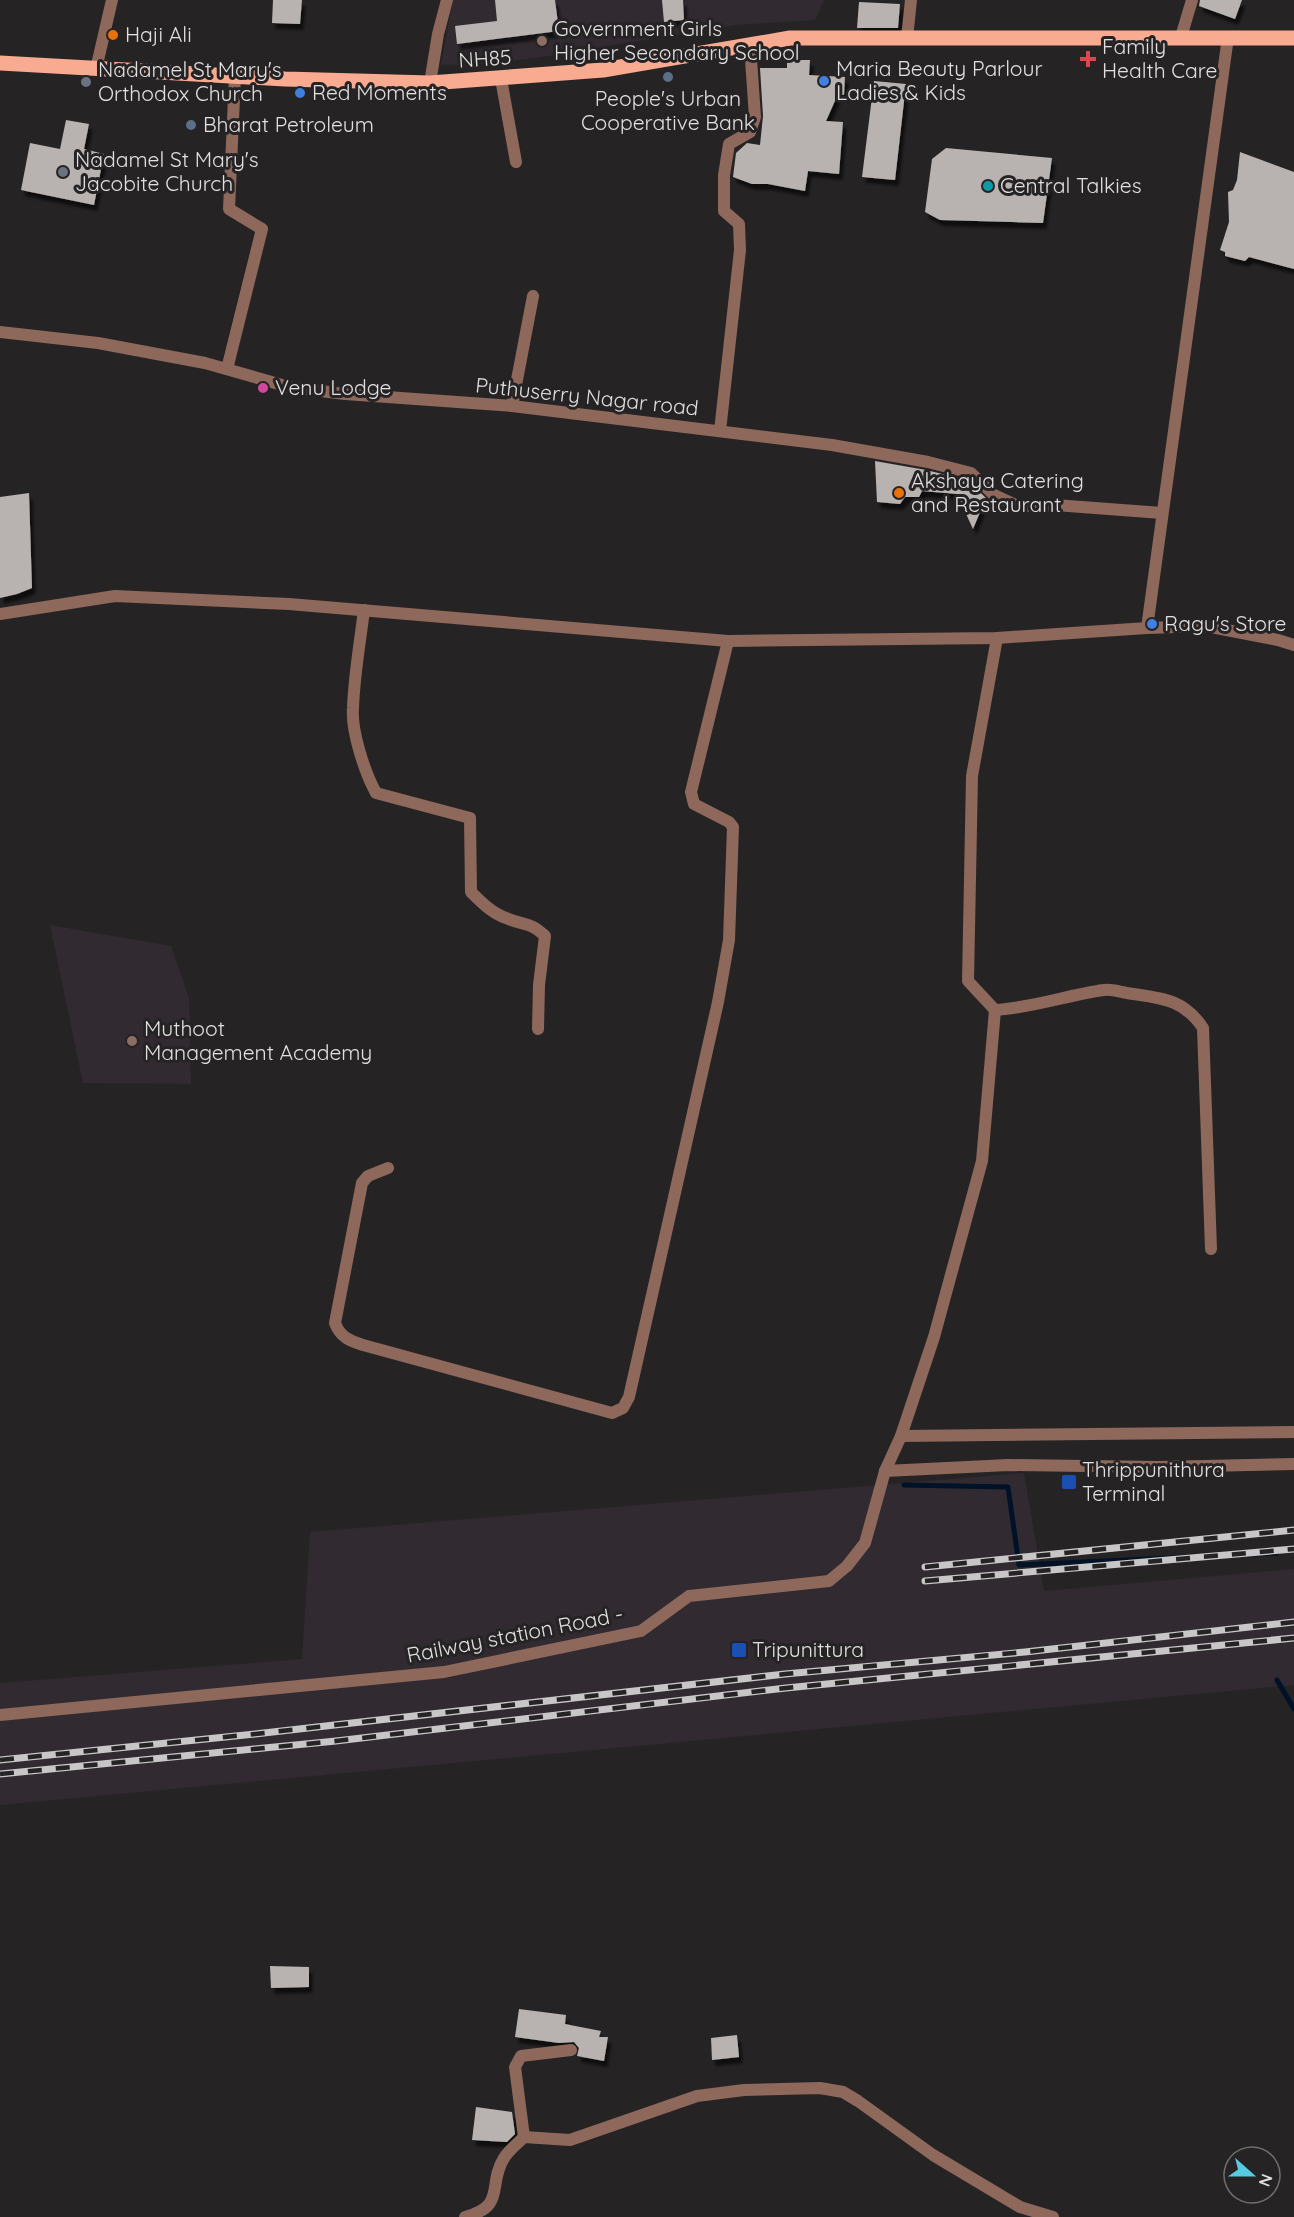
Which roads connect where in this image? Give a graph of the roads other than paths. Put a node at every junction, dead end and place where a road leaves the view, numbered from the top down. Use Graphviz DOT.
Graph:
graph roads {
  1 [pos="112,0"];
  2 [pos="447,0"];
  3 [pos="911,0"];
  4 [pos="1192,0"];
  5 [pos="1181,37"];
  6 [pos="1228,37"];
  7 [pos="907,38"];
  8 [pos="1294,38"];
  9 [pos="750,45"];
  10 [pos="0,63"];
  11 [pos="96,69"];
  12 [pos="234,76"];
  13 [pos="501,79"];
  14 [pos="430,84"];
  15 [pos="516,162"];
  16 [pos="533,296"];
  17 [pos="0,332"];
  18 [pos="227,369"];
  19 [pos="512,406"];
  20 [pos="720,431"];
  21 [pos="1162,513"];
  22 [pos="364,610"];
  23 [pos="0,614"];
  24 [pos="1147,628"];
  25 [pos="997,638"];
  26 [pos="728,641"];
  27 [pos="1294,645"];
  28 [pos="995,1010"];
  29 [pos="538,1029"];
  30 [pos="388,1168"];
  31 [pos="1210,1249"];
  32 [pos="1294,1432"];
  33 [pos="901,1436"];
  34 [pos="1294,1464"];
  35 [pos="885,1471"];
  36 [pos="0,1715"];
  37 [pos="571,2050"];
  38 [pos="524,2137"];
  39 [pos="465,2217"];
  40 [pos="1053,2217"];
  1 -- 11 [label="street"];
  2 -- 14 [label="street"];
  3 -- 7 [label="street"];
  4 -- 5 [label="street"];
  5 -- 6 [label="main road, NH85 / NH85"];
  5 -- 7 [label="main road, NH85 / NH85"];
  6 -- 8 [label="main road, NH85 / NH85"];
  6 -- 21 [label="street"];
  7 -- 9 [label="main road, NH85 / NH85"];
  9 -- 13 [label="main road, NH85 / NH85"];
  9 -- 20 [label="street"];
  10 -- 11 [label="main road, NH85 / NH85"];
  11 -- 12 [label="main road, NH85 / NH85"];
  12 -- 14 [label="main road, NH85 / NH85"];
  12 -- 18 [label="street"];
  13 -- 14 [label="main road, NH85 / NH85"];
  13 -- 15 [label="street"];
  16 -- 19 [label="street"];
  17 -- 18 [label="street, Puthuserry Nagar road"];
  18 -- 19 [label="street, Puthuserry Nagar road"];
  19 -- 20 [label="street, Puthuserry Nagar road"];
  20 -- 21 [label="street, Puthuserry Nagar road"];
  21 -- 24 [label="street"];
  22 -- 23 [label="street"];
  22 -- 26 [label="street"];
  22 -- 29 [label="street"];
  24 -- 25 [label="street"];
  24 -- 27 [label="street"];
  25 -- 26 [label="street"];
  25 -- 28 [label="street"];
  26 -- 30 [label="street"];
  28 -- 31 [label="street"];
  28 -- 33 [label="street"];
  32 -- 33 [label="street"];
  33 -- 35 [label="street"];
  34 -- 35 [label="street"];
  35 -- 36 [label="street, Railway station Road -"];
  37 -- 38 [label="street"];
  38 -- 39 [label="street"];
  38 -- 40 [label="street"];
}
